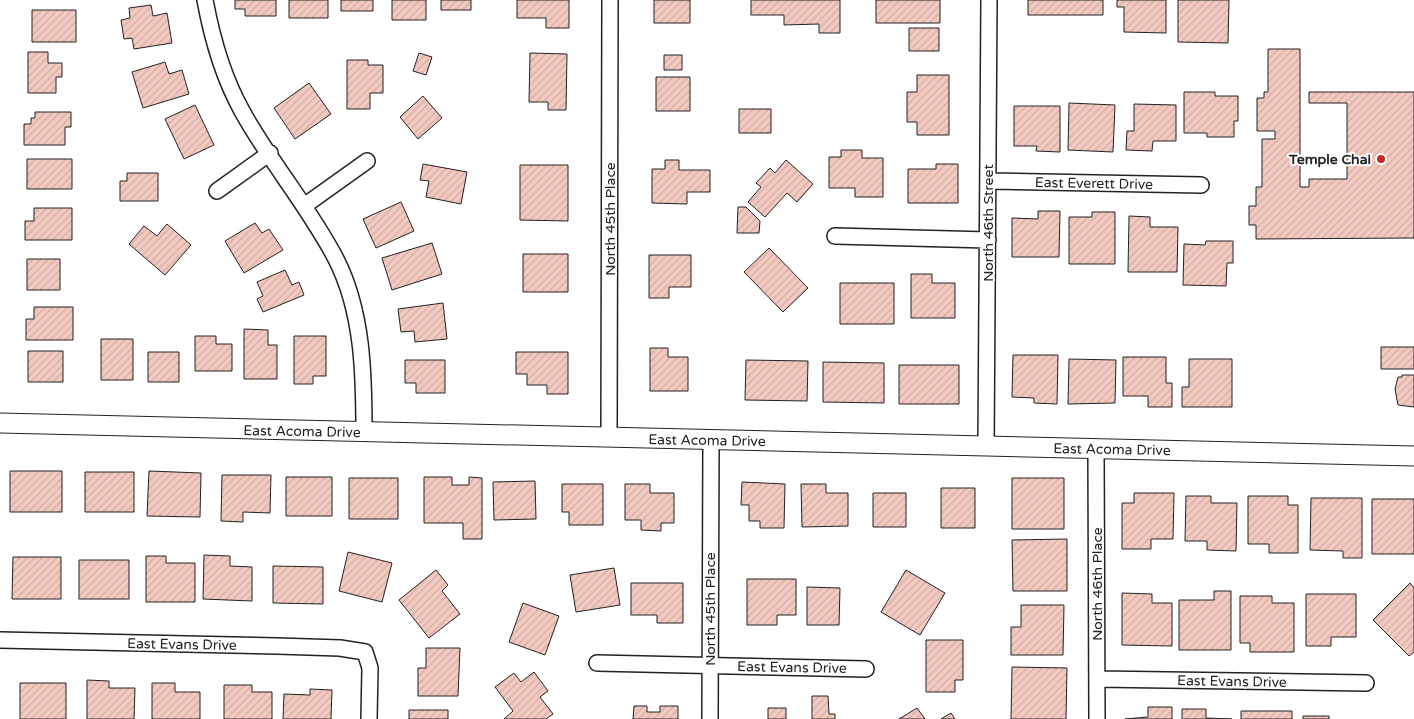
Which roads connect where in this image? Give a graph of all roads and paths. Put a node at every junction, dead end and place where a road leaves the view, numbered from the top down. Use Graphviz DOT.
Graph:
graph roads {
  1 [pos="205,0"];
  2 [pos="610,0"];
  3 [pos="989,0"];
  4 [pos="270,154"];
  5 [pos="367,161"];
  6 [pos="988,181"];
  7 [pos="1201,185"];
  8 [pos="217,191"];
  9 [pos="304,206"];
  10 [pos="836,236"];
  11 [pos="988,240"];
  12 [pos="0,423"];
  13 [pos="364,433"];
  14 [pos="609,438"];
  15 [pos="711,439"];
  16 [pos="986,447"];
  17 [pos="1096,449"];
  18 [pos="1414,456"];
  19 [pos="0,640"];
  20 [pos="597,663"];
  21 [pos="710,666"];
  22 [pos="866,669"];
  23 [pos="1098,679"];
  24 [pos="1366,683"];
  25 [pos="369,719"];
  26 [pos="710,719"];
  27 [pos="1097,719"];
  1 -- 4 [label="street"];
  2 -- 14 [label="street, North 45th Place"];
  3 -- 6 [label="street, North 46th Street"];
  4 -- 8 [label="street"];
  4 -- 9 [label="street"];
  5 -- 9 [label="street"];
  6 -- 7 [label="street, East Everett Drive"];
  6 -- 11 [label="street, North 46th Street"];
  9 -- 13 [label="street"];
  10 -- 11 [label="street"];
  11 -- 16 [label="street, North 46th Street"];
  12 -- 13 [label="street, East Acoma Drive"];
  13 -- 14 [label="street, East Acoma Drive"];
  14 -- 15 [label="street, East Acoma Drive"];
  15 -- 16 [label="street, East Acoma Drive"];
  15 -- 21 [label="street, North 45th Place"];
  16 -- 17 [label="street, East Acoma Drive"];
  17 -- 18 [label="street, East Acoma Drive"];
  17 -- 23 [label="street, North 46th Place"];
  19 -- 25 [label="street, East Evans Drive"];
  20 -- 21 [label="street, East Evans Drive"];
  21 -- 22 [label="street, East Evans Drive"];
  21 -- 26 [label="street, North 45th Place"];
  23 -- 24 [label="street, East Evans Drive"];
  23 -- 27 [label="street, North 46th Place"];
}
